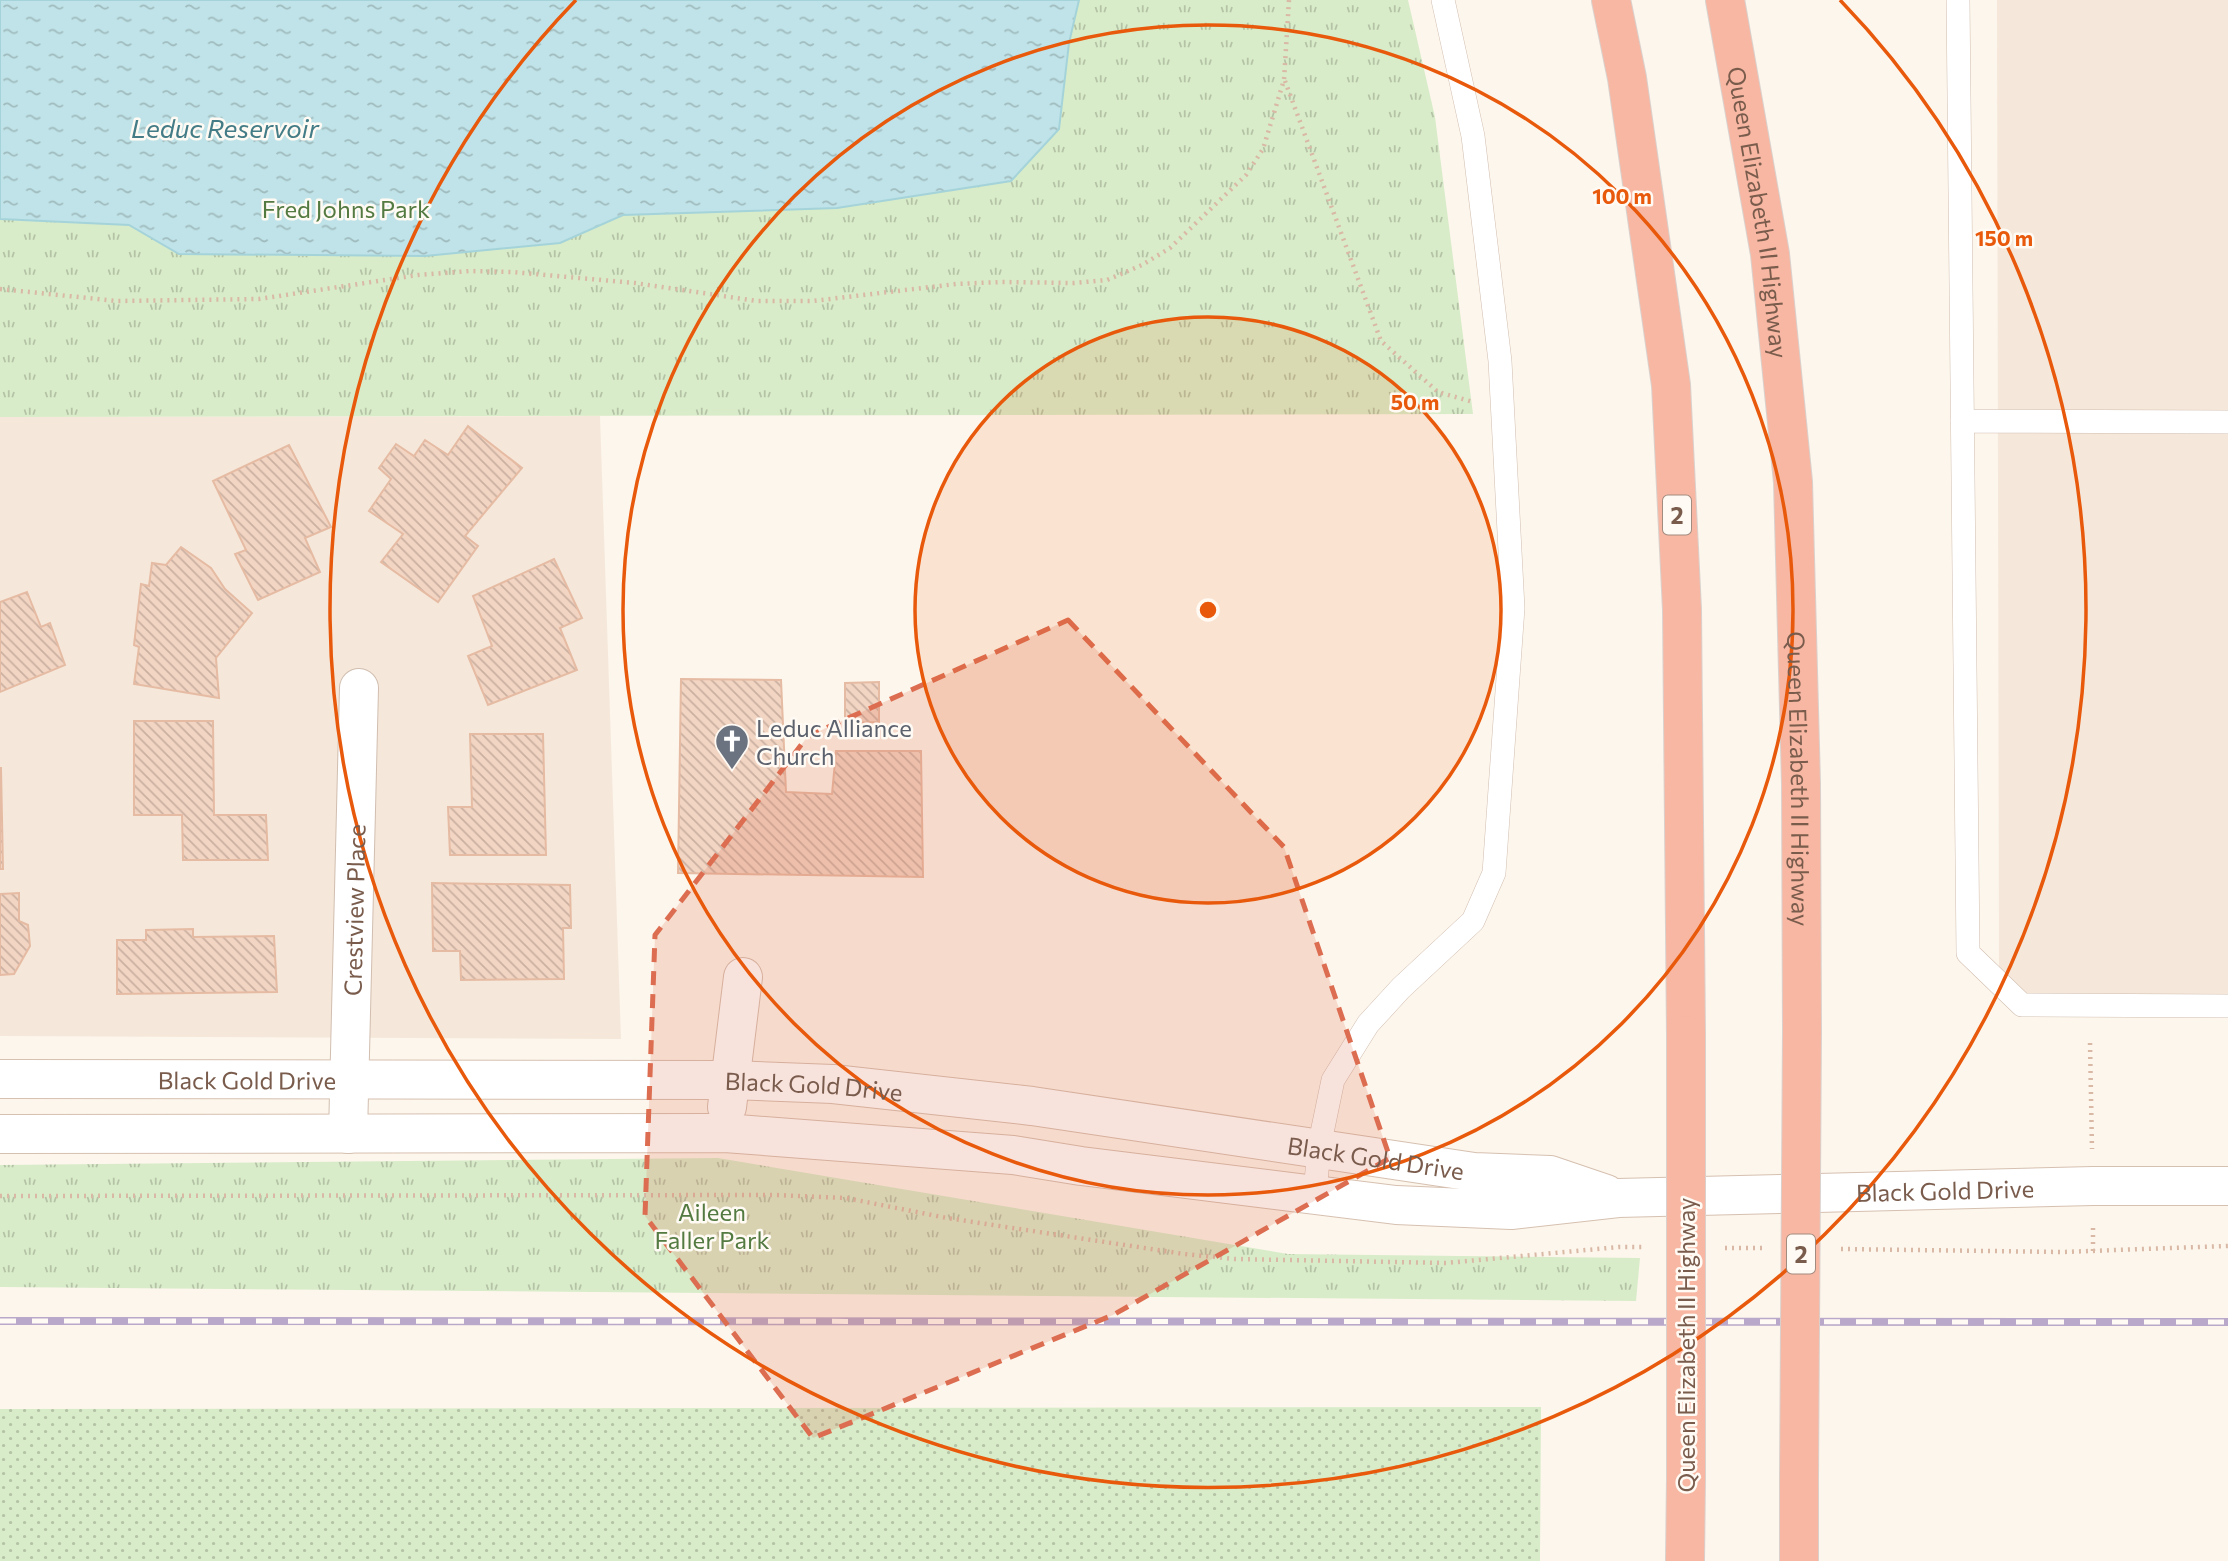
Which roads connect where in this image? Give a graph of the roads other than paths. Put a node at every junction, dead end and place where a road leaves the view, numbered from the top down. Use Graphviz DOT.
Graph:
graph roads {
  1 [pos="1443,0"];
  2 [pos="1611,0"];
  3 [pos="1725,0"];
  4 [pos="1958,0"];
  5 [pos="1962,421"];
  6 [pos="2228,422"];
  7 [pos="359,688"];
  8 [pos="743,977"];
  9 [pos="2228,1006"];
  10 [pos="0,1079"];
  11 [pos="348,1080"];
  12 [pos="730,1080"];
  13 [pos="725,1133"];
  14 [pos="0,1134"];
  15 [pos="348,1134"];
  16 [pos="1319,1147"];
  17 [pos="2228,1186"];
  18 [pos="1315,1194"];
  19 [pos="1618,1198"];
  20 [pos="1685,1561"];
  21 [pos="1799,1561"];
  1 -- 16 [label="lane"];
  2 -- 20 [label="highway, Queen Elizabeth II Highway / 2, bridge"];
  3 -- 21 [label="highway, Queen Elizabeth II Highway / 2, bridge"];
  4 -- 5 [label="lane"];
  5 -- 6 [label="lane"];
  5 -- 9 [label="lane"];
  7 -- 11 [label="main road, Crestview Place"];
  8 -- 12 [label="main road"];
  10 -- 11 [label="main road, Black Gold Drive"];
  11 -- 12 [label="main road, Black Gold Drive"];
  11 -- 15 [label="main road, Crestview Place"];
  12 -- 13 [label="main road"];
  12 -- 16 [label="main road, Black Gold Drive"];
  13 -- 15 [label="main road, Black Gold Drive"];
  13 -- 18 [label="main road, Black Gold Drive"];
  14 -- 15 [label="main road, Black Gold Drive"];
  16 -- 18 [label="lane"];
  16 -- 19 [label="main road, Black Gold Drive"];
  17 -- 19 [label="main road, Black Gold Drive"];
  18 -- 19 [label="main road, Black Gold Drive"];
}
